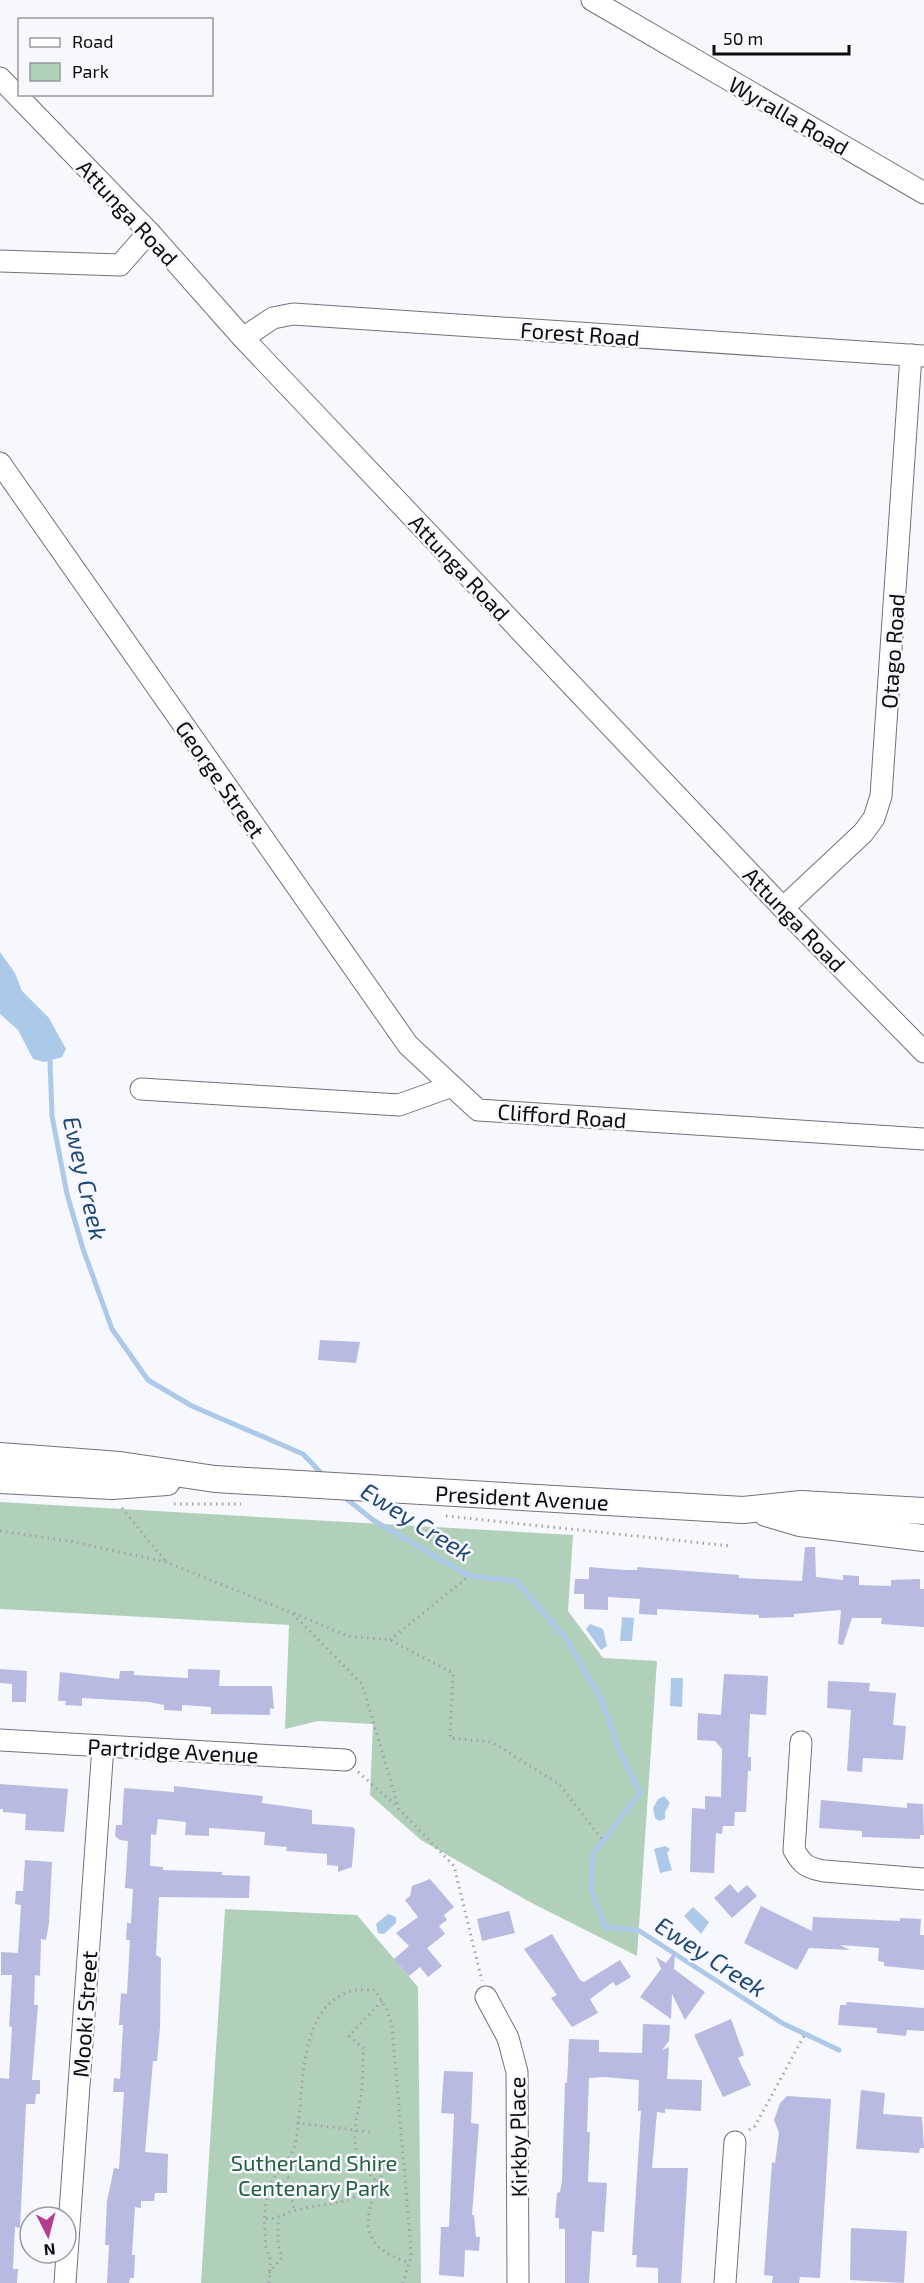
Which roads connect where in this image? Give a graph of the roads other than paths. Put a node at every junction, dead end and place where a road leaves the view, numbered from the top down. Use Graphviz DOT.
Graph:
graph roads {
  1 [pos="592,0"];
  2 [pos="0,78"];
  3 [pos="924,193"];
  4 [pos="149,232"];
  5 [pos="0,261"];
  6 [pos="243,338"];
  7 [pos="917,355"];
  8 [pos="0,463"];
  9 [pos="783,908"];
  10 [pos="924,1052"];
  11 [pos="452,1086"];
  12 [pos="141,1089"];
  13 [pos="924,1139"];
  14 [pos="3,1454"];
  15 [pos="215,1479"];
  16 [pos="0,1480"];
  17 [pos="757,1510"];
  18 [pos="924,1511"];
  19 [pos="924,1538"];
  20 [pos="0,1740"];
  21 [pos="801,1742"];
  22 [pos="103,1746"];
  23 [pos="345,1760"];
  24 [pos="924,1879"];
  25 [pos="486,1997"];
  26 [pos="735,2142"];
  27 [pos="64,2283"];
  28 [pos="518,2283"];
  29 [pos="725,2283"];
  1 -- 3 [label="street, Wyralla Road"];
  2 -- 4 [label="street, Attunga Road"];
  4 -- 5 [label="street"];
  4 -- 6 [label="street, Attunga Road"];
  6 -- 7 [label="street, Forest Road"];
  6 -- 9 [label="street, Attunga Road"];
  7 -- 9 [label="street, Otago Road"];
  8 -- 11 [label="street, George Street"];
  9 -- 10 [label="street, Attunga Road"];
  11 -- 12 [label="street"];
  11 -- 13 [label="street, Clifford Road"];
  14 -- 15 [label="main road, President Avenue"];
  15 -- 16 [label="main road, President Avenue"];
  15 -- 17 [label="main road, President Avenue"];
  17 -- 18 [label="main road, President Avenue"];
  17 -- 19 [label="main road, President Avenue"];
  20 -- 22 [label="street, Partridge Avenue"];
  21 -- 24 [label="street"];
  22 -- 23 [label="street, Partridge Avenue"];
  22 -- 27 [label="street, Mooki Street"];
  25 -- 28 [label="street, Kirkby Place"];
  26 -- 29 [label="street"];
}
